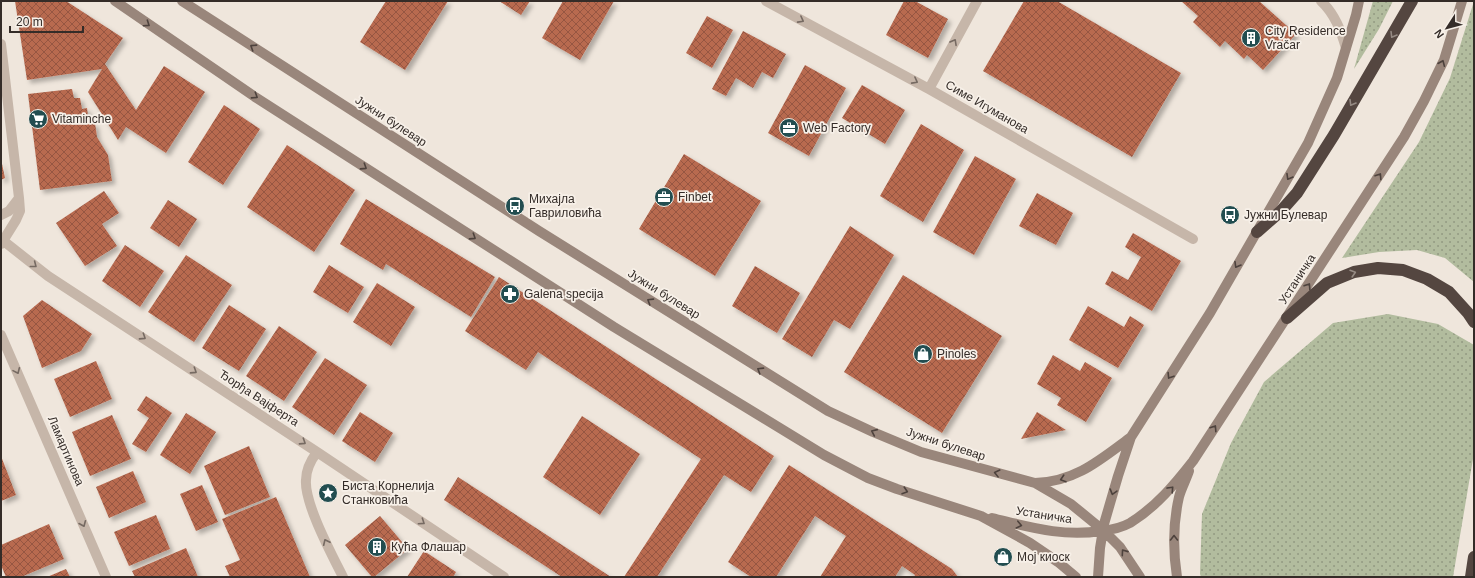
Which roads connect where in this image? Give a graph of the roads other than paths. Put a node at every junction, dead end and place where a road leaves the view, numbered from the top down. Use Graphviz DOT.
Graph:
graph roads {
  1 [pos="115,1"];
  2 [pos="182,1"];
  3 [pos="766,1"];
  4 [pos="977,1"];
  5 [pos="1321,1"];
  6 [pos="1359,1"];
  7 [pos="1412,1"];
  8 [pos="1462,1"];
  9 [pos="1,44"];
  10 [pos="1346,48"];
  11 [pos="929,89"];
  12 [pos="19,198"];
  13 [pos="1,215"];
  14 [pos="1257,232"];
  15 [pos="1193,239"];
  16 [pos="2,241"];
  17 [pos="1287,318"];
  18 [pos="1474,322"];
  19 [pos="1,335"];
  20 [pos="1132,437"];
  21 [pos="317,452"];
  22 [pos="1193,461"];
  23 [pos="1035,483"];
  24 [pos="981,516"];
  25 [pos="1104,531"];
  26 [pos="1474,557"];
  27 [pos="106,577"];
  28 [pos="343,577"];
  29 [pos="504,577"];
  30 [pos="1076,577"];
  31 [pos="1098,577"];
  32 [pos="1140,577"];
  33 [pos="1177,577"];
  34 [pos="1470,577"];
  1 -- 24 [label="main road, one-way"];
  23 -- 2 [label="main road, Јужни булевар, one-way"];
  3 -- 11 [label="street, Симе Игуманова, one-way"];
  11 -- 4 [label="street, one-way"];
  5 -- 10 [label="street"];
  6 -- 10 [label="main road"];
  7 -- 14 [label="highway, one-way"];
  17 -- 8 [label="main road, Устаничка, one-way"];
  9 -- 12 [label="street"];
  10 -- 14 [label="main road, one-way"];
  11 -- 15 [label="street, Симе Игуманова"];
  12 -- 13 [label="street"];
  12 -- 16 [label="street"];
  14 -- 20 [label="main road, one-way"];
  16 -- 21 [label="street, Ђорђа Вајферта, one-way"];
  17 -- 18 [label="highway, one-way"];
  22 -- 17 [label="main road, Устаничка, one-way"];
  19 -- 27 [label="street, Ламартинова, one-way"];
  20 -- 23 [label="main road, one-way"];
  20 -- 25 [label="main road, one-way"];
  28 -- 21 [label="street, one-way"];
  21 -- 29 [label="street, Ђорђа Вајферта, one-way"];
  25 -- 22 [label="main road, Устаничка, one-way"];
  33 -- 22 [label="main road, one-way"];
  23 -- 25 [label="main road, Јужни булевар"];
  24 -- 25 [label="main road, Устаничка, one-way"];
  24 -- 30 [label="main road"];
  25 -- 31 [label="main road"];
  32 -- 25 [label="main road, Јужни булевар, one-way"];
  26 -- 34 [label="highway"];
}
